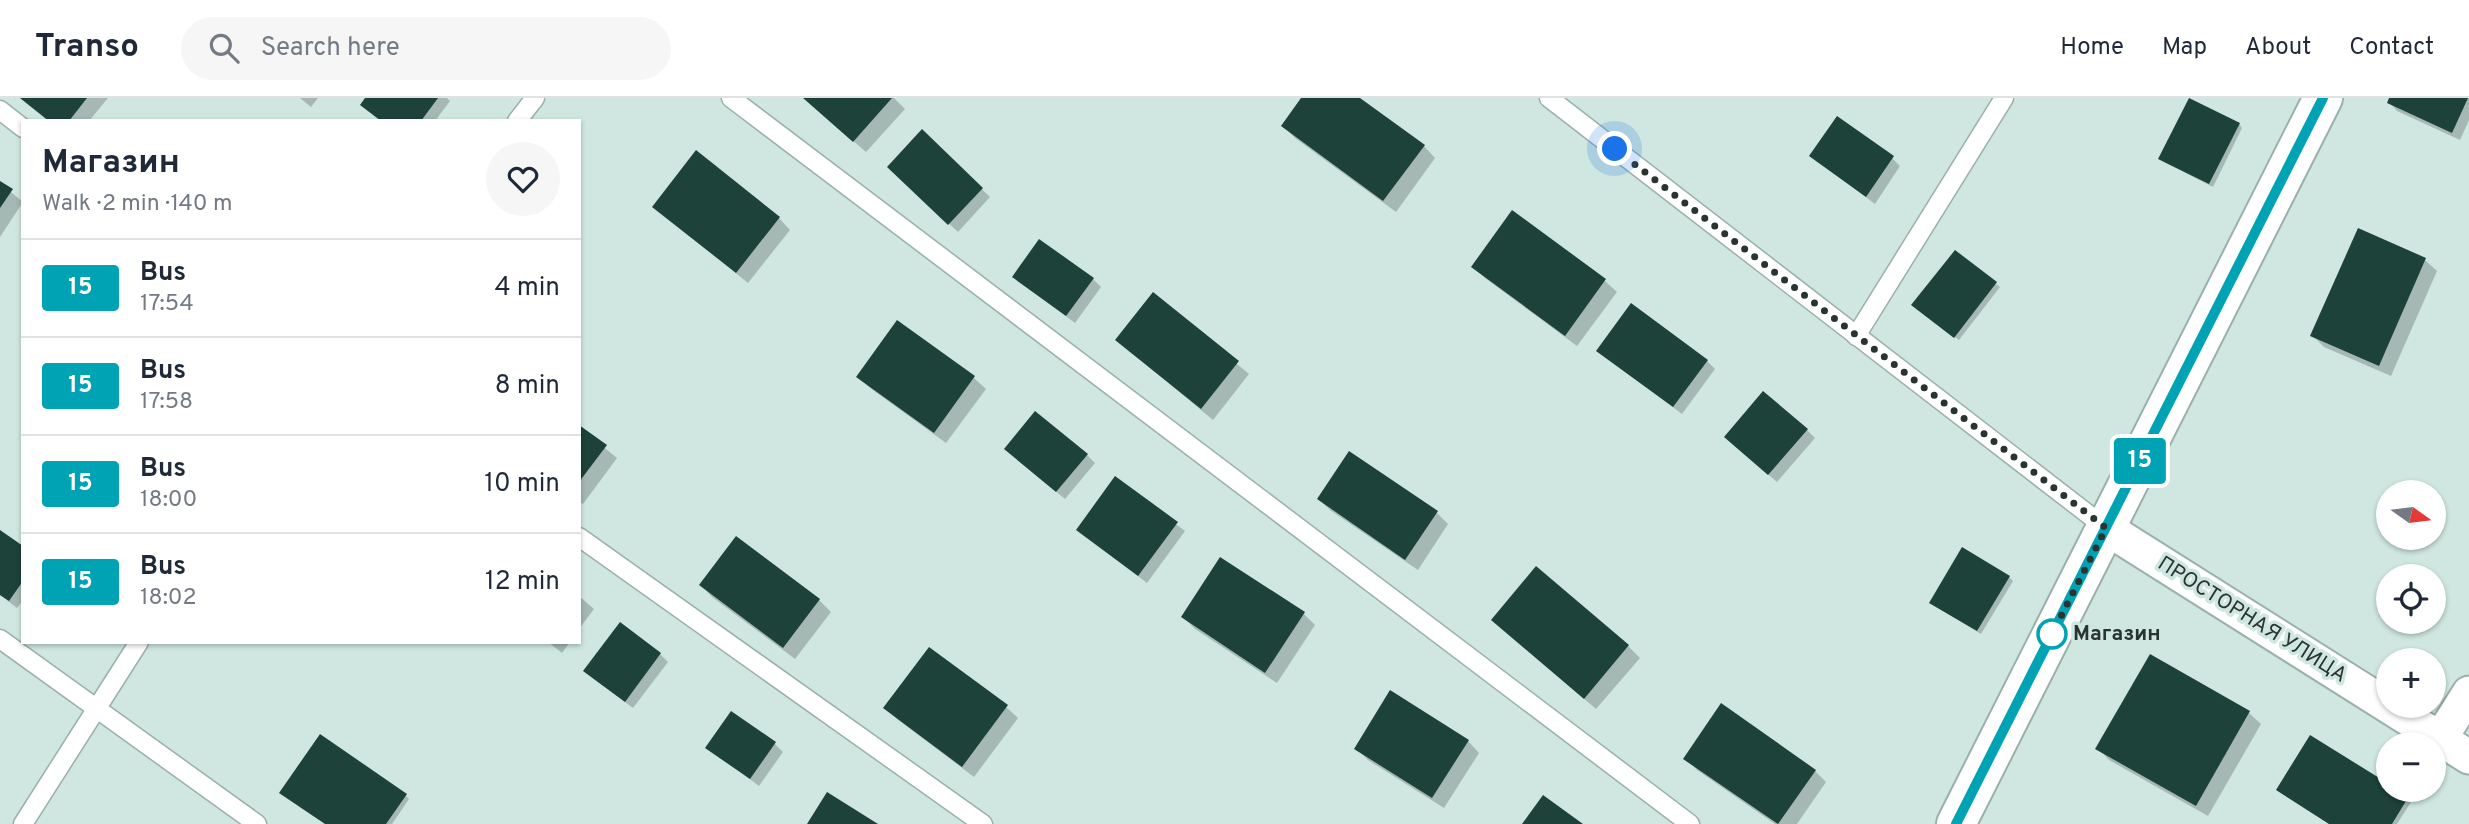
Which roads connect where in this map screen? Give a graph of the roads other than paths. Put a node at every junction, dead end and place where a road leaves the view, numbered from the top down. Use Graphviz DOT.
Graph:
graph roads {
  1 [pos="534,98"];
  2 [pos="731,98"];
  3 [pos="1549,98"];
  4 [pos="2004,98"];
  5 [pos="2323,98"];
  6 [pos="0,110"];
  7 [pos="518,119"];
  8 [pos="21,126"];
  9 [pos="1856,336"];
  10 [pos="2106,528"];
  11 [pos="581,538"];
  12 [pos="0,639"];
  13 [pos="138,644"];
  14 [pos="2469,692"];
  15 [pos="95,708"];
  16 [pos="2429,732"];
  17 [pos="2444,732"];
  18 [pos="2446,743"];
  19 [pos="2469,757"];
  20 [pos="23,824"];
  21 [pos="257,824"];
  22 [pos="983,824"];
  23 [pos="1690,824"];
  24 [pos="1955,824"];
  1 -- 7 [label="lane"];
  2 -- 23 [label="lane"];
  3 -- 9 [label="lane"];
  4 -- 9 [label="lane"];
  5 -- 10 [label="street"];
  6 -- 8 [label="lane"];
  9 -- 10 [label="lane"];
  10 -- 16 [label="street, ПРОСТОРНАЯ УЛИЦА"];
  10 -- 24 [label="street"];
  11 -- 22 [label="lane"];
  12 -- 15 [label="lane"];
  13 -- 15 [label="lane"];
  14 -- 17 [label="street"];
  15 -- 20 [label="lane"];
  15 -- 21 [label="lane"];
  18 -- 19 [label="street, ПРОСТОРНАЯ УЛИЦА"];
}
